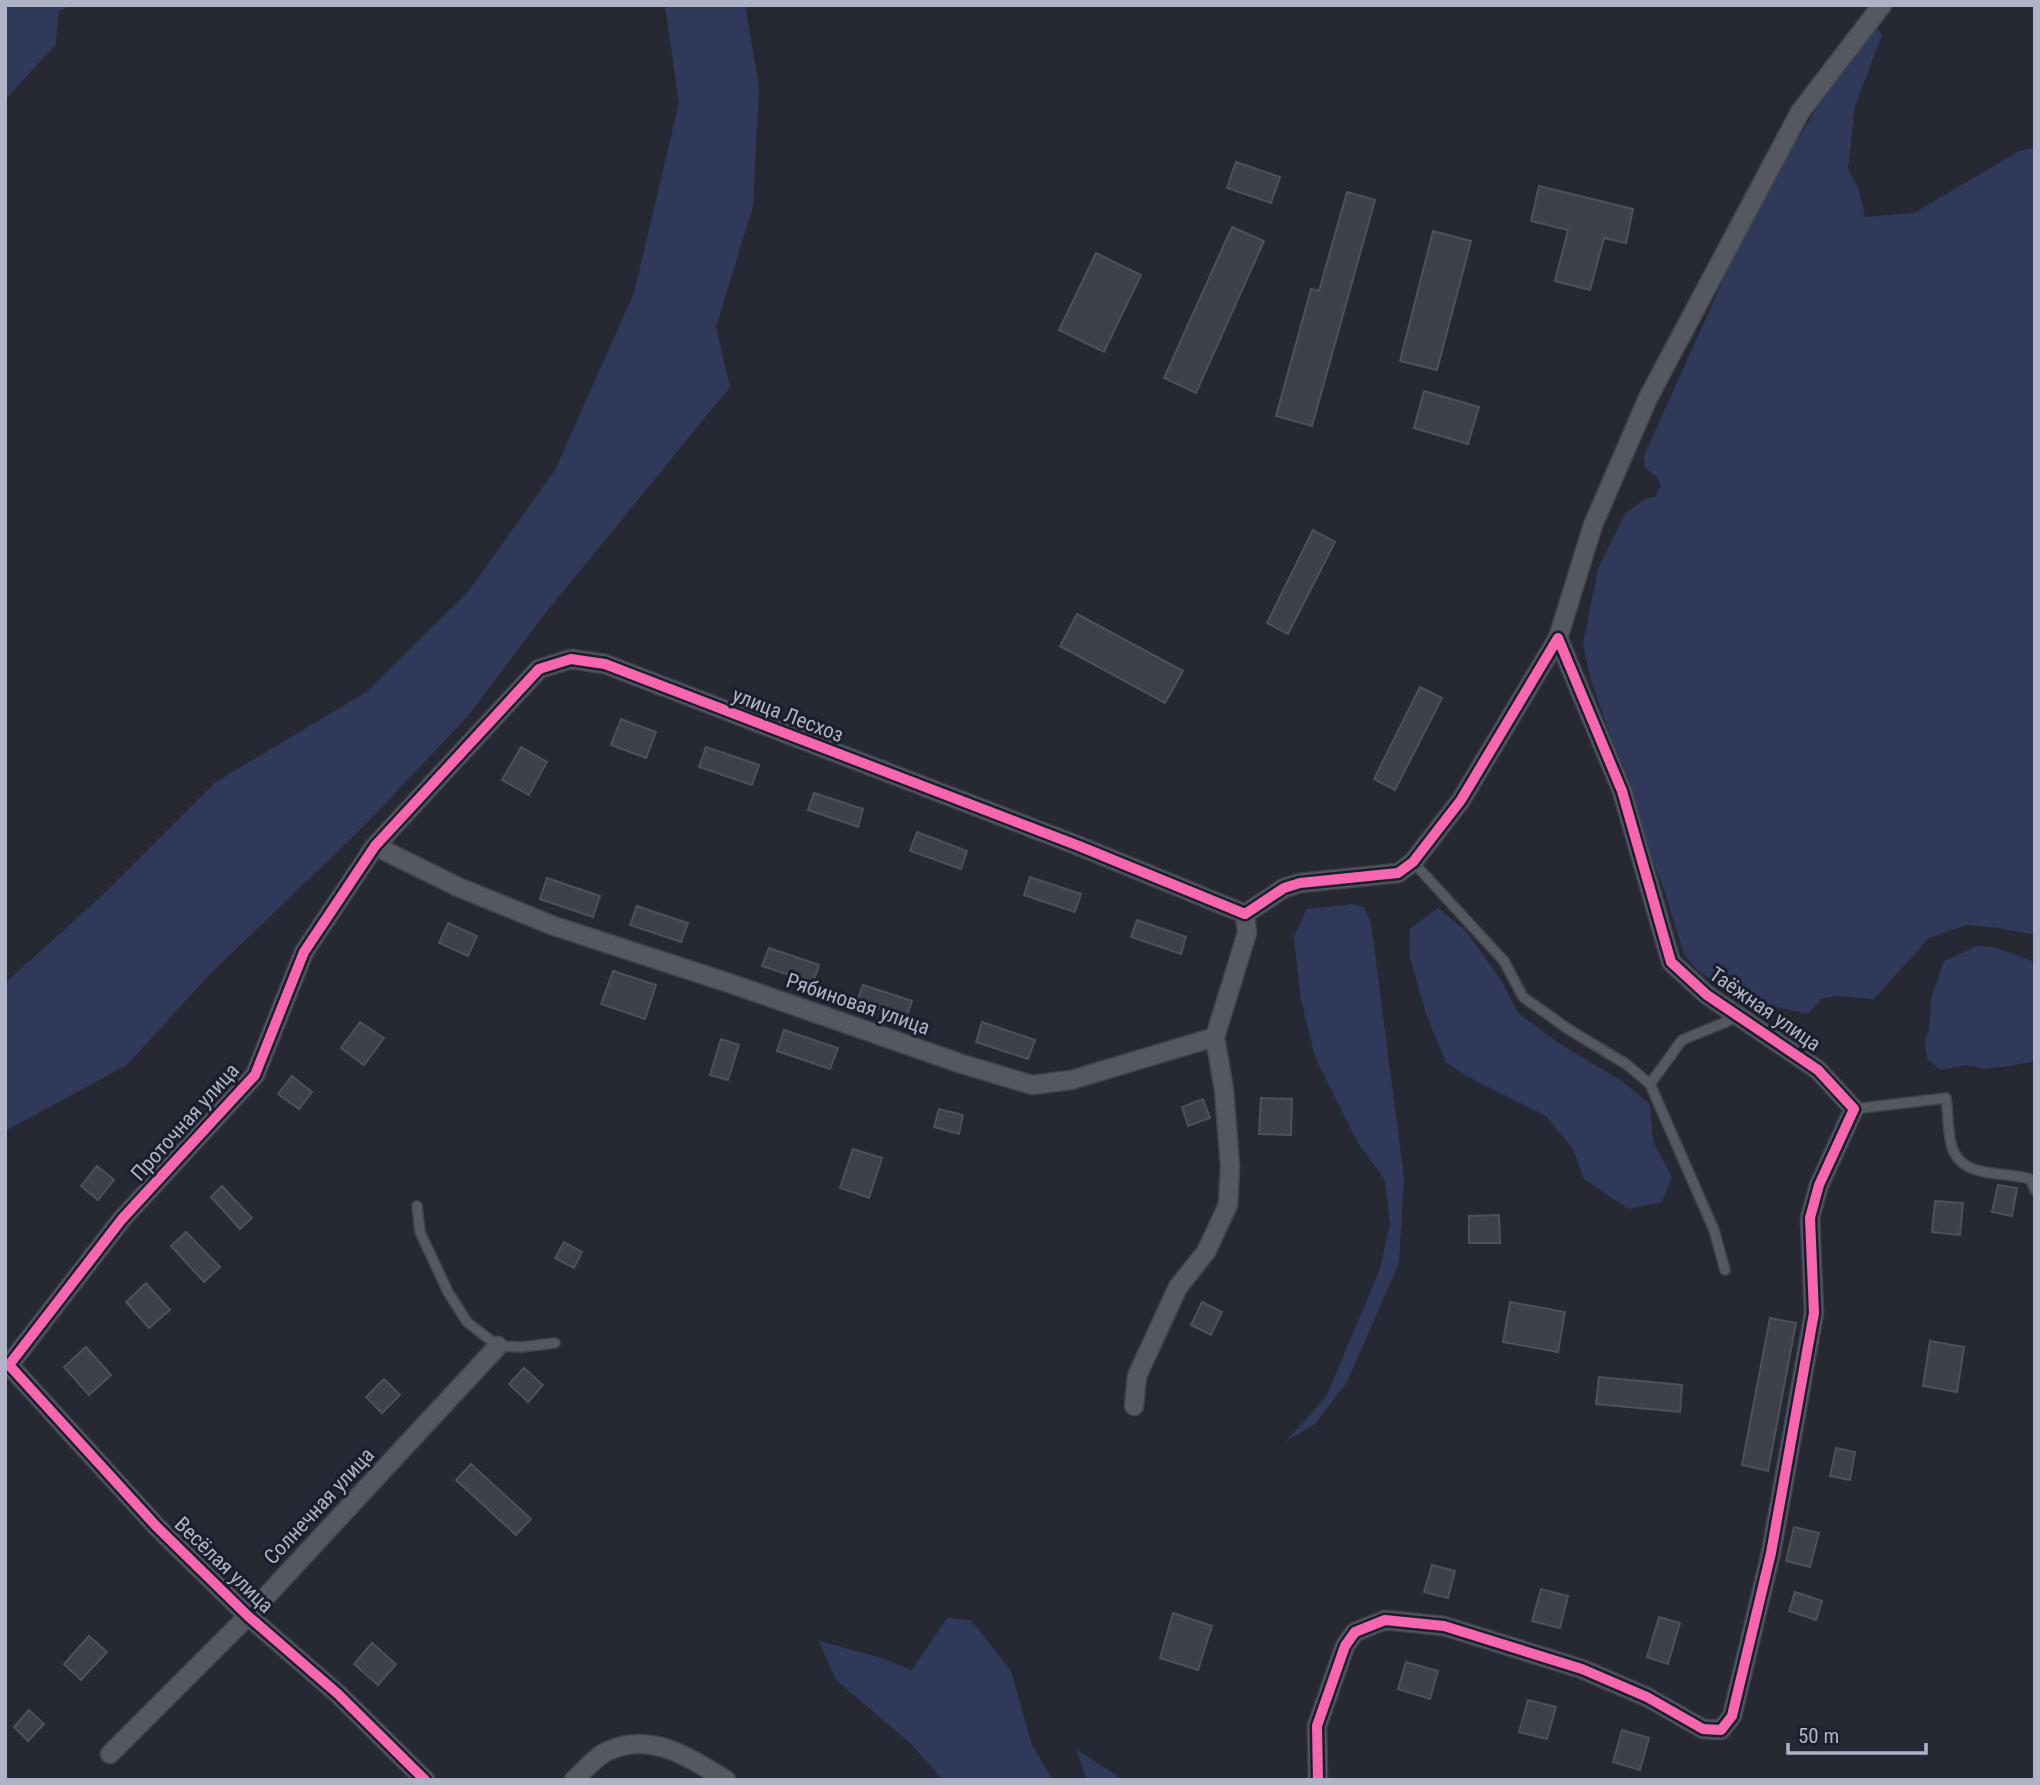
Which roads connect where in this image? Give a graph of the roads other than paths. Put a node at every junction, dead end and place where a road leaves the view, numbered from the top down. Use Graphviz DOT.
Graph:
graph roads {
  1 [pos="1882,5"];
  2 [pos="1558,638"];
  3 [pos="375,846"];
  4 [pos="1413,862"];
  5 [pos="1245,914"];
  6 [pos="1739,1017"];
  7 [pos="1214,1037"];
  8 [pos="1650,1084"];
  9 [pos="1854,1109"];
  10 [pos="2035,1189"];
  11 [pos="417,1206"];
  12 [pos="1725,1270"];
  13 [pos="555,1343"];
  14 [pos="498,1346"];
  15 [pos="9,1365"];
  16 [pos="1134,1406"];
  17 [pos="248,1616"];
  18 [pos="110,1754"];
  19 [pos="425,1780"];
  20 [pos="574,1780"];
  21 [pos="726,1780"];
  22 [pos="1318,1780"];
  1 -- 2 [label="street"];
  2 -- 4 [label="street"];
  2 -- 6 [label="street, Таёжная улица"];
  3 -- 5 [label="street, улица Лесхоз"];
  3 -- 7 [label="street, Рябиновая улица"];
  3 -- 15 [label="street, Проточная улица"];
  4 -- 5 [label="street"];
  4 -- 8 [label="lane"];
  5 -- 7 [label="street"];
  6 -- 8 [label="lane"];
  6 -- 9 [label="street, Таёжная улица"];
  7 -- 16 [label="street"];
  8 -- 12 [label="lane"];
  9 -- 10 [label="lane"];
  9 -- 22 [label="street"];
  11 -- 14 [label="lane"];
  13 -- 14 [label="lane"];
  14 -- 17 [label="street, Солнечная улица"];
  15 -- 17 [label="street, Весёлая улица"];
  17 -- 18 [label="street, Солнечная улица"];
  17 -- 19 [label="street, Весёлая улица"];
  20 -- 21 [label="street"];
}
